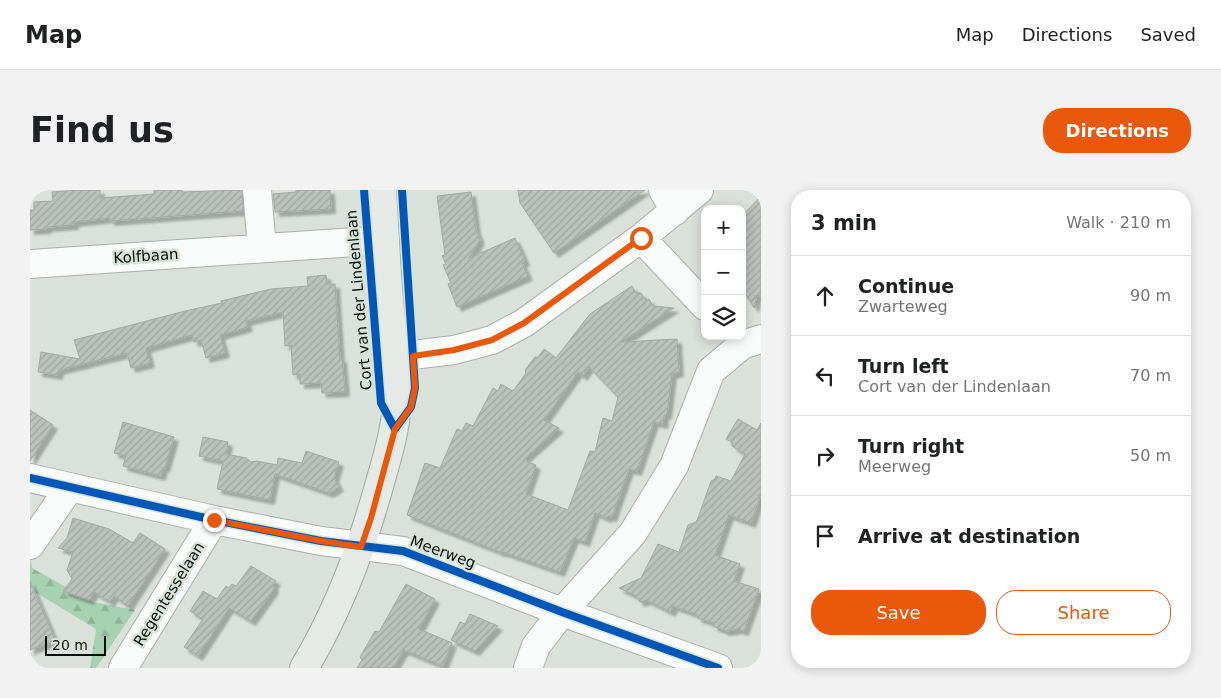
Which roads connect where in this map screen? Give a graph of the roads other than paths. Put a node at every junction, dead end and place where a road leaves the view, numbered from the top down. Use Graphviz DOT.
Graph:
graph roads {
  1 [pos="257,190"];
  2 [pos="382,190"];
  3 [pos="699,190"];
  4 [pos="669,200"];
  5 [pos="641,238"];
  6 [pos="386,240"];
  7 [pos="262,248"];
  8 [pos="30,264"];
  9 [pos="701,302"];
  10 [pos="749,346"];
  11 [pos="396,357"];
  12 [pos="30,478"];
  13 [pos="70,486"];
  14 [pos="214,520"];
  15 [pos="30,545"];
  16 [pos="361,547"];
  17 [pos="562,612"];
  18 [pos="123,668"];
  19 [pos="304,668"];
  20 [pos="528,668"];
  21 [pos="718,668"];
  1 -- 7 [label="street"];
  2 -- 6 [label="main road, Cort van der Lindenlaan"];
  3 -- 4 [label="street"];
  4 -- 5 [label="street"];
  5 -- 9 [label="street"];
  5 -- 11 [label="street"];
  6 -- 7 [label="street, Kolfbaan"];
  6 -- 11 [label="main road, Cort van der Lindenlaan"];
  7 -- 8 [label="street, Kolfbaan"];
  10 -- 17 [label="street"];
  11 -- 16 [label="main road, Cort van der Lindenlaan"];
  12 -- 13 [label="street, Meerweg"];
  13 -- 14 [label="street, Meerweg"];
  13 -- 15 [label="street"];
  14 -- 16 [label="street, Meerweg"];
  14 -- 18 [label="street, Regentesselaan"];
  16 -- 17 [label="street, Meerweg"];
  16 -- 19 [label="main road, Cort van der Lindenlaan"];
  17 -- 20 [label="street"];
  17 -- 21 [label="street, Meerweg"];
}
